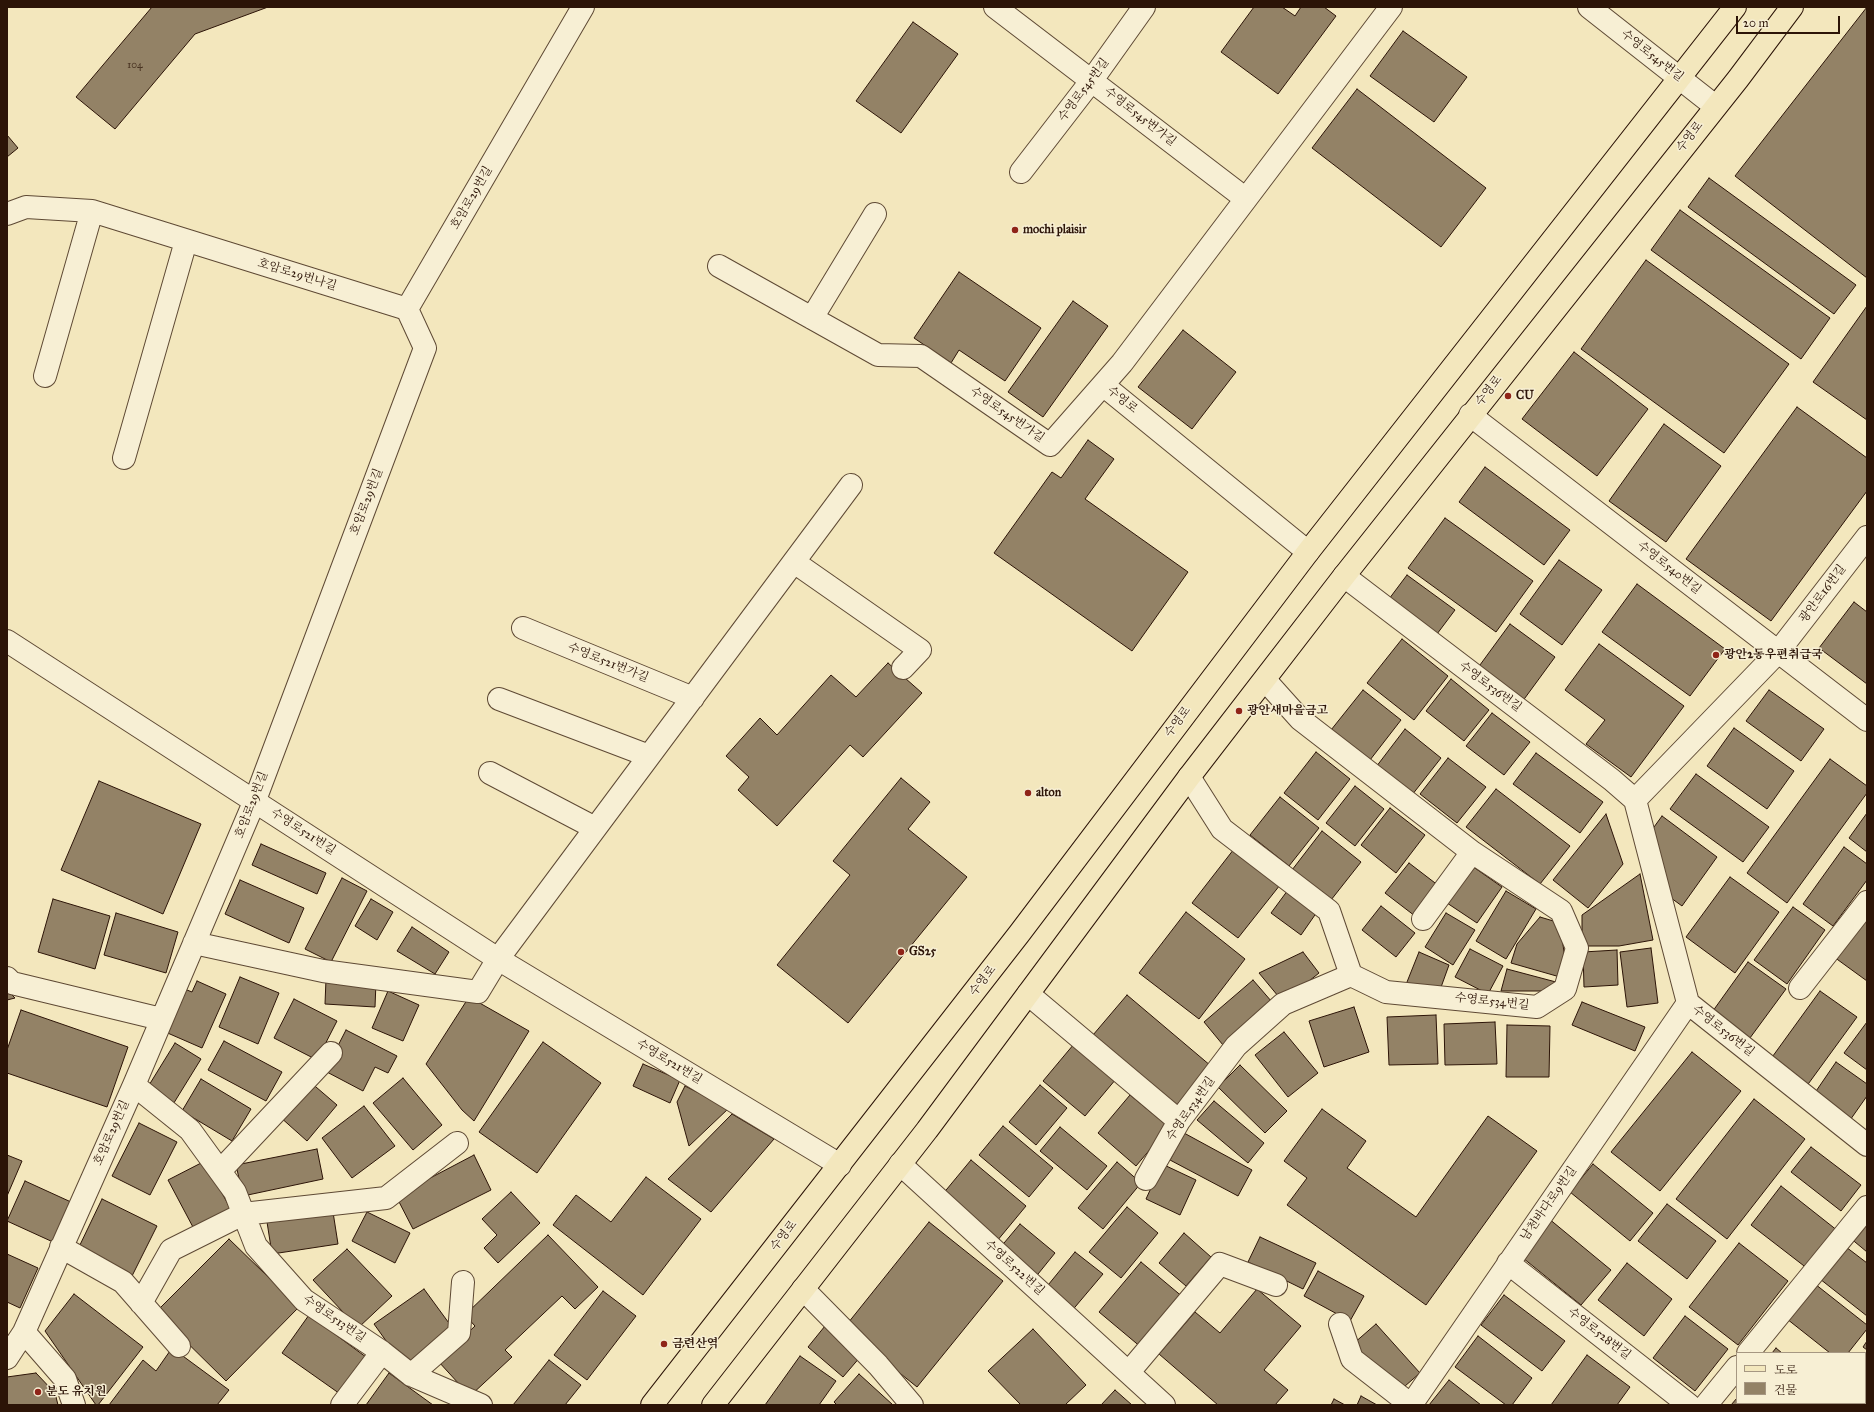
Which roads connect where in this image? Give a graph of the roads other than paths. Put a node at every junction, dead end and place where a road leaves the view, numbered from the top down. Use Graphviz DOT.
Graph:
graph roads {
  1 [pos="583,7"];
  2 [pos="995,7"];
  3 [pos="1144,7"];
  4 [pos="1391,7"];
  5 [pos="1589,7"];
  6 [pos="1735,7"];
  7 [pos="1792,7"];
  8 [pos="1680,77"];
  9 [pos="1092,80"];
  10 [pos="1714,106"];
  11 [pos="1021,172"];
  12 [pos="1246,199"];
  13 [pos="92,211"];
  14 [pos="7,214"];
  15 [pos="875,214"];
  16 [pos="186,241"];
  17 [pos="719,266"];
  18 [pos="407,309"];
  19 [pos="812,318"];
  20 [pos="45,376"];
  21 [pos="1103,385"];
  22 [pos="1470,416"];
  23 [pos="124,458"];
  24 [pos="851,485"];
  25 [pos="1867,537"];
  26 [pos="1308,552"];
  27 [pos="794,562"];
  28 [pos="1344,576"];
  29 [pos="523,628"];
  30 [pos="7,641"];
  31 [pos="1778,652"];
  32 [pos="903,668"];
  33 [pos="1265,680"];
  34 [pos="693,698"];
  35 [pos="498,699"];
  36 [pos="1867,720"];
  37 [pos="649,756"];
  38 [pos="490,773"];
  39 [pos="1189,777"];
  40 [pos="255,800"];
  41 [pos="1635,800"];
  42 [pos="595,828"];
  43 [pos="1472,852"];
  44 [pos="1867,902"];
  45 [pos="1423,919"];
  46 [pos="194,943"];
  47 [pos="498,959"];
  48 [pos="1351,975"];
  49 [pos="7,978"];
  50 [pos="1800,988"];
  51 [pos="1028,994"];
  52 [pos="1688,1003"];
  53 [pos="162,1019"];
  54 [pos="331,1053"];
  55 [pos="134,1085"];
  56 [pos="1179,1121"];
  57 [pos="1864,1137"];
  58 [pos="457,1143"];
  59 [pos="900,1164"];
  60 [pos="840,1165"];
  61 [pos="220,1171"];
  62 [pos="1146,1179"];
  63 [pos="1867,1207"];
  64 [pos="243,1214"];
  65 [pos="62,1247"];
  66 [pos="1508,1264"];
  67 [pos="463,1282"];
  68 [pos="1276,1285"];
  69 [pos="803,1289"];
  70 [pos="141,1302"];
  71 [pos="1340,1324"];
  72 [pos="24,1332"];
  73 [pos="179,1346"];
  74 [pos="382,1352"];
  75 [pos="1749,1352"];
  76 [pos="7,1358"];
  77 [pos="1736,1367"];
  78 [pos="1129,1372"];
  79 [pos="411,1374"];
  80 [pos="74,1405"];
  81 [pos="342,1405"];
  82 [pos="481,1405"];
  83 [pos="652,1405"];
  84 [pos="713,1405"];
  85 [pos="912,1405"];
  86 [pos="1164,1405"];
  87 [pos="1411,1405"];
  88 [pos="1689,1405"];
  89 [pos="1706,1405"];
  1 -- 18 [label="street, 호암로29번길"];
  2 -- 9 [label="street, 수영로545번가길"];
  3 -- 9 [label="street, 수영로545번길"];
  4 -- 12 [label="street, 수영로545번가길"];
  5 -- 8 [label="street, 수영로545번길"];
  6 -- 8 [label="main road, 수영로"];
  7 -- 10 [label="main road, 수영로"];
  8 -- 10 [label="street, 수영로545번길"];
  8 -- 26 [label="main road, 수영로"];
  9 -- 11 [label="street, 수영로545번길"];
  9 -- 12 [label="street, 수영로545번가길"];
  10 -- 22 [label="main road, 수영로"];
  12 -- 21 [label="street, 수영로545번가길"];
  13 -- 14 [label="street, 호암로29번나길"];
  13 -- 16 [label="street, 호암로29번나길"];
  13 -- 20 [label="street"];
  15 -- 19 [label="street"];
  16 -- 18 [label="street, 호암로29번나길"];
  16 -- 23 [label="street"];
  17 -- 19 [label="street, 수영로545번가길"];
  18 -- 40 [label="street, 호암로29번길"];
  19 -- 21 [label="street, 수영로545번가길"];
  21 -- 26 [label="street, 수영로"];
  22 -- 28 [label="main road, 수영로"];
  22 -- 31 [label="street, 수영로540번길"];
  24 -- 27 [label="street"];
  25 -- 31 [label="street, 광안로16번길"];
  26 -- 60 [label="main road, 수영로"];
  27 -- 32 [label="street"];
  27 -- 34 [label="street"];
  28 -- 33 [label="main road, 수영로"];
  28 -- 41 [label="street, 수영로536번길"];
  29 -- 34 [label="street, 수영로521번가길"];
  30 -- 40 [label="street, 수영로521번길"];
  31 -- 36 [label="street, 수영로540번길"];
  31 -- 41 [label="street"];
  33 -- 39 [label="main road, 수영로"];
  33 -- 43 [label="street, 수영로534번길"];
  34 -- 37 [label="street"];
  35 -- 37 [label="street"];
  37 -- 42 [label="street"];
  38 -- 42 [label="street"];
  39 -- 48 [label="street"];
  39 -- 51 [label="main road, 수영로"];
  40 -- 46 [label="street, 호암로29번길"];
  40 -- 47 [label="street, 수영로521번길"];
  41 -- 52 [label="street, 수영로536번길"];
  42 -- 47 [label="street"];
  43 -- 45 [label="street"];
  43 -- 48 [label="street, 수영로534번길"];
  44 -- 50 [label="street"];
  46 -- 47 [label="street"];
  46 -- 53 [label="street, 호암로29번길"];
  47 -- 60 [label="street, 수영로521번길"];
  48 -- 56 [label="street, 수영로534번길"];
  49 -- 53 [label="street"];
  51 -- 56 [label="street"];
  51 -- 59 [label="main road, 수영로"];
  52 -- 57 [label="street, 수영로536번길"];
  52 -- 66 [label="street, 남천바다로9번길"];
  53 -- 55 [label="street, 호암로29번길"];
  54 -- 61 [label="street"];
  55 -- 61 [label="street, 수영로513번길"];
  55 -- 65 [label="street, 호암로29번길"];
  56 -- 62 [label="street, 수영로534번길"];
  58 -- 64 [label="street"];
  59 -- 69 [label="main road, 수영로"];
  59 -- 78 [label="street, 수영로522번길"];
  60 -- 83 [label="main road, 수영로"];
  61 -- 64 [label="street, 수영로513번길"];
  63 -- 75 [label="street"];
  64 -- 70 [label="street"];
  64 -- 74 [label="street, 수영로513번길"];
  65 -- 70 [label="street"];
  65 -- 72 [label="street, 호암로29번길"];
  66 -- 87 [label="street, 남천바다로9번길"];
  66 -- 88 [label="street, 수영로528번길"];
  67 -- 79 [label="street"];
  68 -- 78 [label="street"];
  69 -- 84 [label="main road, 수영로"];
  69 -- 85 [label="street"];
  70 -- 73 [label="street"];
  71 -- 87 [label="street, 남천바다로9번길"];
  72 -- 76 [label="street, 호암로29번길"];
  72 -- 80 [label="street"];
  74 -- 79 [label="street, 수영로513번길"];
  74 -- 81 [label="street"];
  77 -- 89 [label="street"];
  78 -- 86 [label="street, 수영로522번길"];
  79 -- 82 [label="street, 수영로513번길"];
}
